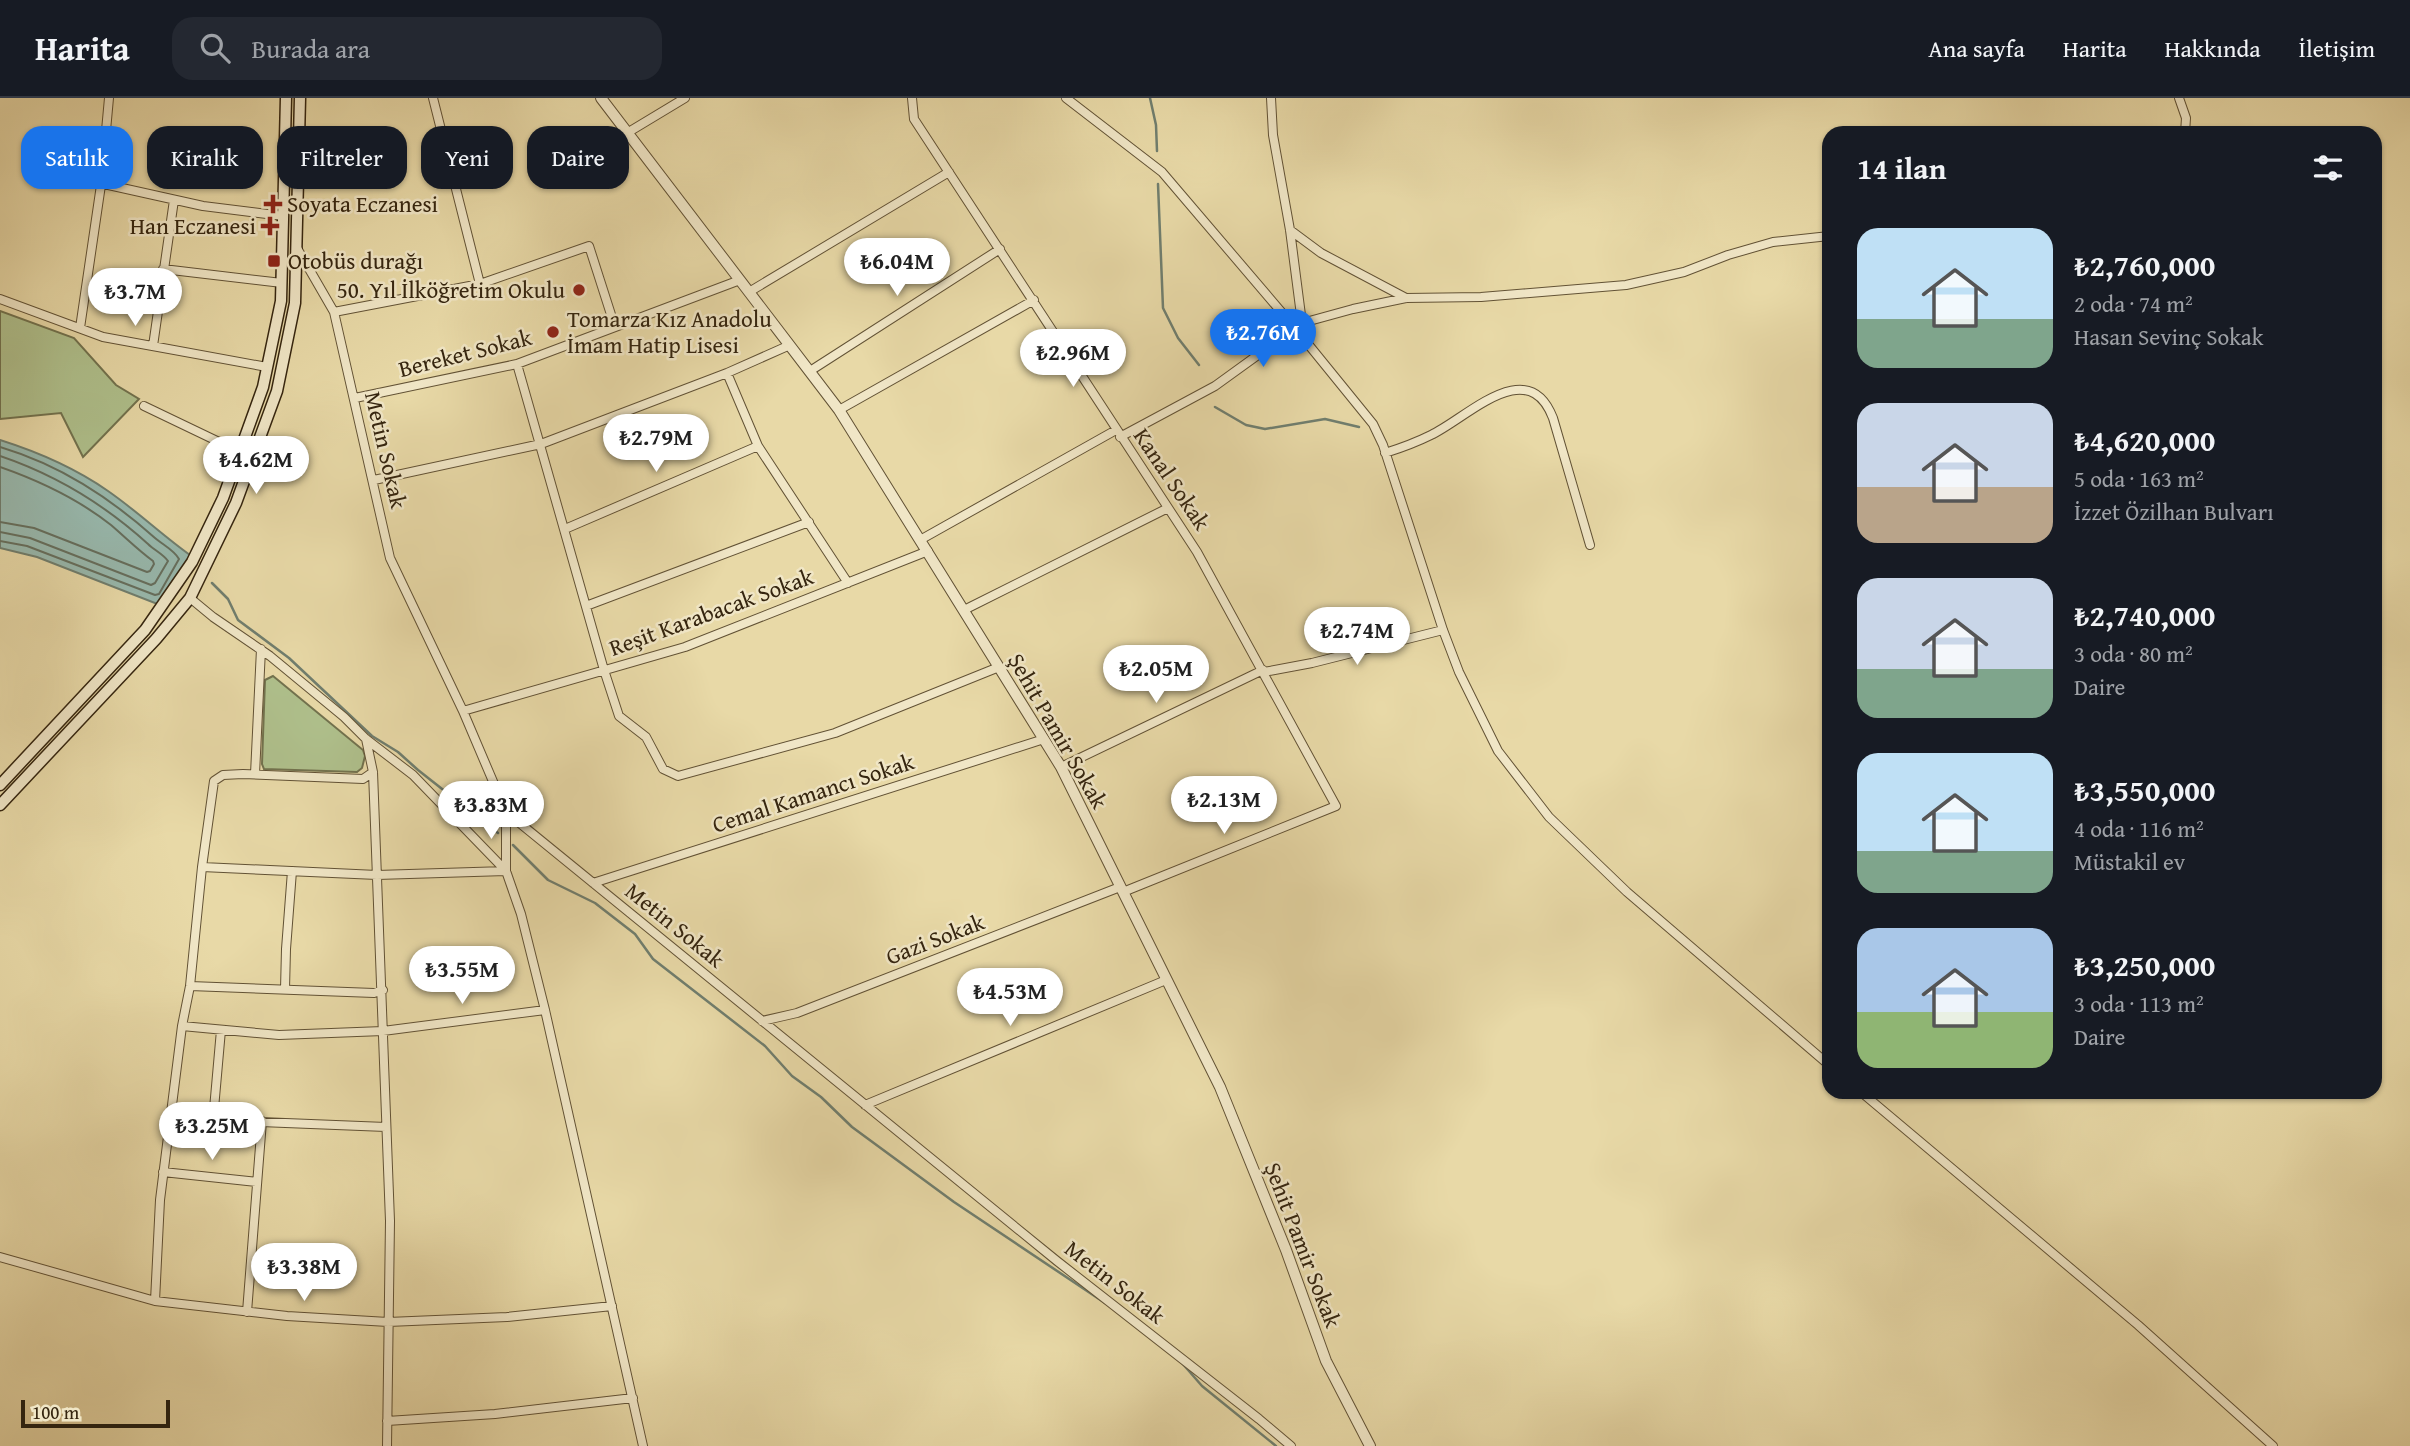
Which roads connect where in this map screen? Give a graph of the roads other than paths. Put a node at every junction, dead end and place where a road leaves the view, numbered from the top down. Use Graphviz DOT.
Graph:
graph roads {
  1 [pos="109,98"];
  2 [pos="286,98"];
  3 [pos="300,98"];
  4 [pos="433,98"];
  5 [pos="601,98"];
  6 [pos="685,98"];
  7 [pos="912,98"];
  8 [pos="1066,98"];
  9 [pos="1271,98"];
  10 [pos="2179,98"];
  11 [pos="106,126"];
  12 [pos="622,126"];
  13 [pos="2185,126"];
  14 [pos="629,132"];
  15 [pos="629,136"];
  16 [pos="949,172"];
  17 [pos="100,189"];
  18 [pos="120,189"];
  19 [pos="174,200"];
  20 [pos="284,216"];
  21 [pos="1290,230"];
  22 [pos="1822,237"];
  23 [pos="297,248"];
  24 [pos="1000,249"];
  25 [pos="163,269"];
  26 [pos="740,280"];
  27 [pos="282,283"];
  28 [pos="480,284"];
  29 [pos="749,292"];
  30 [pos="1406,298"];
  31 [pos="0,299"];
  32 [pos="1034,300"];
  33 [pos="334,312"];
  34 [pos="1299,325"];
  35 [pos="615,327"];
  36 [pos="80,328"];
  37 [pos="790,345"];
  38 [pos="153,346"];
  39 [pos="517,364"];
  40 [pos="267,367"];
  41 [pos="810,371"];
  42 [pos="727,373"];
  43 [pos="355,398"];
  44 [pos="144,406"];
  45 [pos="839,410"];
  46 [pos="1118,434"];
  47 [pos="541,444"];
  48 [pos="758,446"];
  49 [pos="1384,449"];
  50 [pos="240,452"];
  51 [pos="374,480"];
  52 [pos="1168,508"];
  53 [pos="809,522"];
  54 [pos="565,529"];
  55 [pos="920,540"];
  56 [pos="1590,545"];
  57 [pos="928,551"];
  58 [pos="848,583"];
  59 [pos="190,598"];
  60 [pos="586,606"];
  61 [pos="964,610"];
  62 [pos="1443,630"];
  63 [pos="261,649"];
  64 [pos="999,667"];
  65 [pos="604,670"];
  66 [pos="1264,671"];
  67 [pos="463,711"];
  68 [pos="366,739"];
  69 [pos="1044,739"];
  70 [pos="1061,767"];
  71 [pos="373,772"];
  72 [pos="255,774"];
  73 [pos="0,785"];
  74 [pos="0,805"];
  75 [pos="1336,806"];
  76 [pos="506,812"];
  77 [pos="202,867"];
  78 [pos="292,871"];
  79 [pos="506,871"];
  80 [pos="377,875"];
  81 [pos="593,883"];
  82 [pos="1121,889"];
  83 [pos="1166,980"];
  84 [pos="190,986"];
  85 [pos="285,989"];
  86 [pos="383,990"];
  87 [pos="545,1010"];
  88 [pos="762,1021"];
  89 [pos="182,1026"];
  90 [pos="221,1030"];
  91 [pos="383,1031"];
  92 [pos="1822,1059"];
  93 [pos="1869,1099"];
  94 [pos="865,1105"];
  95 [pos="171,1114"];
  96 [pos="213,1120"];
  97 [pos="262,1121"];
  98 [pos="386,1127"];
  99 [pos="163,1172"];
  100 [pos="257,1182"];
  101 [pos="0,1257"];
  102 [pos="155,1301"];
  103 [pos="612,1306"];
  104 [pos="247,1312"];
  105 [pos="388,1322"];
  106 [pos="633,1398"];
  107 [pos="387,1421"];
  108 [pos="387,1446"];
  109 [pos="643,1446"];
  110 [pos="1291,1446"];
  111 [pos="1370,1446"];
  112 [pos="2273,1446"];
  1 -- 11 [label="street"];
  2 -- 20 [label="main road"];
  3 -- 23 [label="main road"];
  4 -- 28 [label="street"];
  5 -- 12 [label="street, Şehit Pamir Sokak"];
  6 -- 14 [label="street"];
  7 -- 16 [label="street, Kanal Sokak"];
  8 -- 34 [label="street"];
  9 -- 21 [label="street"];
  10 -- 13 [label="street"];
  15 -- 26 [label="street, Şehit Pamir Sokak"];
  16 -- 24 [label="street, Kanal Sokak"];
  16 -- 29 [label="street"];
  17 -- 36 [label="street"];
  18 -- 19 [label="street"];
  19 -- 20 [label="street"];
  19 -- 25 [label="street"];
  20 -- 27 [label="main road"];
  21 -- 30 [label="street"];
  21 -- 34 [label="street"];
  22 -- 30 [label="street"];
  23 -- 33 [label="street, Metin Sokak"];
  23 -- 59 [label="main road"];
  24 -- 32 [label="street, Kanal Sokak"];
  24 -- 41 [label="street"];
  25 -- 27 [label="street"];
  25 -- 38 [label="street"];
  26 -- 29 [label="street, Şehit Pamir Sokak"];
  26 -- 35 [label="street, Bereket Sokak"];
  27 -- 40 [label="main road"];
  28 -- 33 [label="street"];
  28 -- 35 [label="street"];
  29 -- 37 [label="street, Şehit Pamir Sokak"];
  30 -- 34 [label="street"];
  31 -- 36 [label="street"];
  32 -- 45 [label="street"];
  32 -- 46 [label="street, Kanal Sokak"];
  33 -- 43 [label="street, Metin Sokak"];
  34 -- 46 [label="street"];
  34 -- 49 [label="street"];
  35 -- 39 [label="street, Bereket Sokak"];
  36 -- 38 [label="street"];
  37 -- 41 [label="street, Şehit Pamir Sokak"];
  37 -- 42 [label="street"];
  38 -- 40 [label="street"];
  39 -- 43 [label="street, Bereket Sokak"];
  39 -- 47 [label="street"];
  40 -- 50 [label="main road"];
  41 -- 45 [label="street, Şehit Pamir Sokak"];
  42 -- 47 [label="street"];
  42 -- 48 [label="street"];
  43 -- 51 [label="street, Metin Sokak"];
  44 -- 50 [label="street"];
  45 -- 55 [label="street, Şehit Pamir Sokak"];
  46 -- 52 [label="street, Kanal Sokak"];
  46 -- 55 [label="street"];
  47 -- 51 [label="street"];
  47 -- 54 [label="street"];
  48 -- 53 [label="street"];
  48 -- 54 [label="street"];
  49 -- 56 [label="street"];
  49 -- 62 [label="street"];
  50 -- 73 [label="main road"];
  51 -- 67 [label="street, Metin Sokak"];
  52 -- 61 [label="street"];
  52 -- 66 [label="street, Kanal Sokak"];
  53 -- 58 [label="street"];
  53 -- 60 [label="street"];
  54 -- 60 [label="street"];
  55 -- 57 [label="street, Şehit Pamir Sokak"];
  57 -- 58 [label="street, Reşit Karabacak Sokak"];
  57 -- 61 [label="street, Şehit Pamir Sokak"];
  58 -- 65 [label="street, Reşit Karabacak Sokak"];
  59 -- 63 [label="street"];
  59 -- 74 [label="main road"];
  60 -- 65 [label="street"];
  61 -- 64 [label="street, Şehit Pamir Sokak"];
  62 -- 66 [label="street"];
  62 -- 92 [label="street"];
  63 -- 68 [label="street"];
  63 -- 72 [label="street"];
  64 -- 65 [label="street"];
  64 -- 69 [label="street, Şehit Pamir Sokak"];
  65 -- 67 [label="street, Reşit Karabacak Sokak"];
  66 -- 70 [label="street"];
  66 -- 75 [label="street, Kanal Sokak"];
  67 -- 76 [label="street, Metin Sokak"];
  68 -- 71 [label="street"];
  68 -- 79 [label="street"];
  69 -- 70 [label="street, Şehit Pamir Sokak"];
  69 -- 81 [label="street, Cemal Kamancı Sokak"];
  70 -- 82 [label="street, Şehit Pamir Sokak"];
  71 -- 72 [label="street"];
  71 -- 80 [label="street"];
  72 -- 77 [label="street"];
  75 -- 82 [label="street, Gazi Sokak"];
  76 -- 79 [label="street"];
  76 -- 81 [label="street, Metin Sokak"];
  77 -- 78 [label="street"];
  77 -- 84 [label="street"];
  78 -- 80 [label="street"];
  78 -- 85 [label="street"];
  79 -- 80 [label="street"];
  79 -- 87 [label="street"];
  80 -- 86 [label="street"];
  81 -- 88 [label="street, Metin Sokak"];
  82 -- 83 [label="street, Şehit Pamir Sokak"];
  82 -- 88 [label="street, Gazi Sokak"];
  83 -- 94 [label="street"];
  83 -- 111 [label="street, Şehit Pamir Sokak"];
  84 -- 85 [label="street"];
  84 -- 89 [label="street"];
  85 -- 86 [label="street"];
  86 -- 91 [label="street"];
  87 -- 91 [label="street"];
  87 -- 103 [label="street"];
  88 -- 94 [label="street, Metin Sokak"];
  89 -- 90 [label="street"];
  89 -- 95 [label="street"];
  90 -- 91 [label="street"];
  90 -- 96 [label="street"];
  91 -- 98 [label="street"];
  93 -- 112 [label="street"];
  94 -- 110 [label="street, Metin Sokak"];
  95 -- 96 [label="street"];
  95 -- 99 [label="street"];
  96 -- 97 [label="street"];
  97 -- 98 [label="street"];
  97 -- 100 [label="street"];
  98 -- 105 [label="street"];
  99 -- 100 [label="street"];
  99 -- 102 [label="street"];
  100 -- 104 [label="street"];
  101 -- 102 [label="street"];
  102 -- 104 [label="street"];
  103 -- 105 [label="street"];
  103 -- 106 [label="street"];
  104 -- 105 [label="street"];
  105 -- 107 [label="street"];
  106 -- 107 [label="street"];
  106 -- 109 [label="street"];
  107 -- 108 [label="street"];
}
